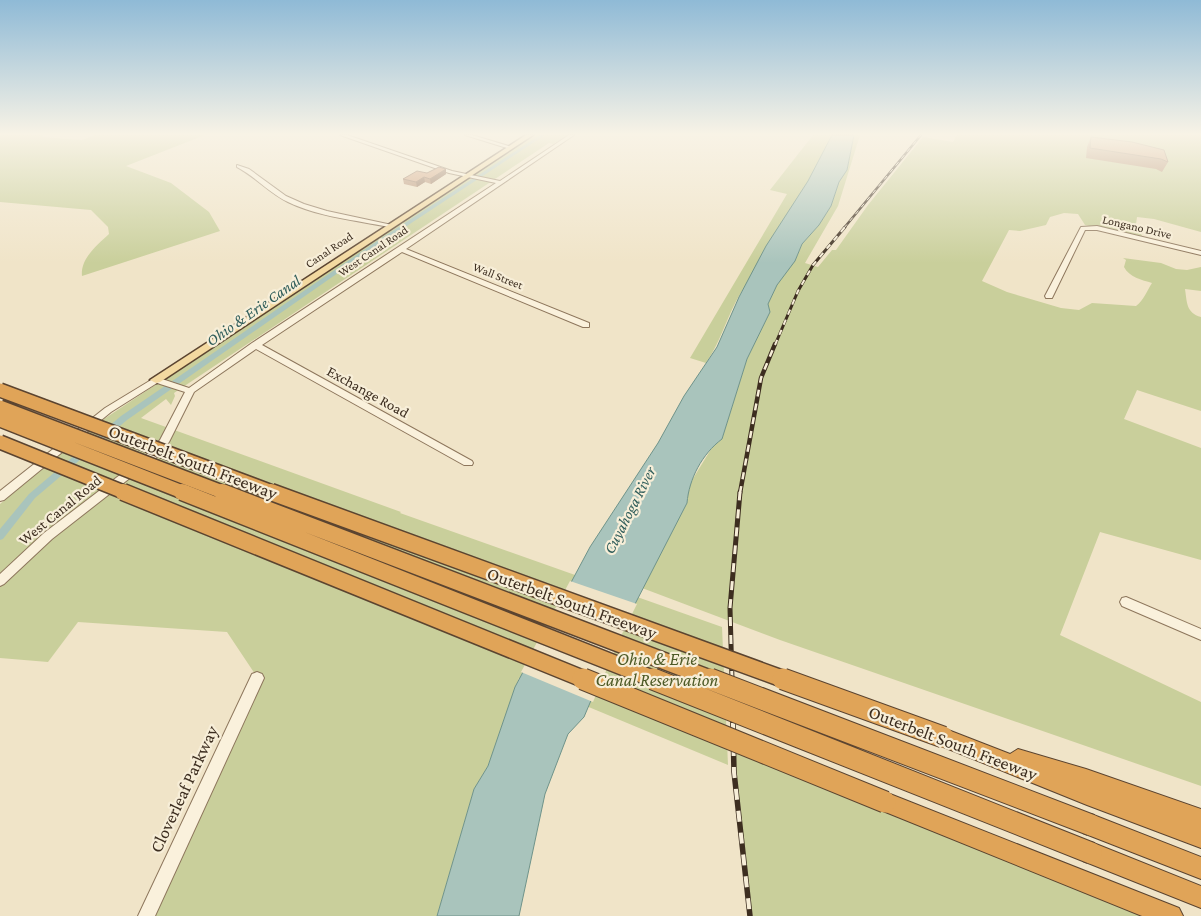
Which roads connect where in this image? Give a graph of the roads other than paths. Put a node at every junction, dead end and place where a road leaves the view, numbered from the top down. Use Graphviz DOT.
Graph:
graph roads {
  1 [pos="261,178"];
  2 [pos="465,178"];
  3 [pos="475,178"];
  4 [pos="505,178"];
  5 [pos="498,182"];
  6 [pos="389,225"];
  7 [pos="401,249"];
  8 [pos="1201,253"];
  9 [pos="1049,296"];
  10 [pos="586,324"];
  11 [pos="254,345"];
  12 [pos="156,380"];
  13 [pos="0,390"];
  14 [pos="190,391"];
  15 [pos="0,407"];
  16 [pos="0,420"];
  17 [pos="0,442"];
  18 [pos="468,463"];
  19 [pos="0,497"];
  20 [pos="0,581"];
  21 [pos="1126,602"];
  22 [pos="1201,635"];
  23 [pos="257,678"];
  24 [pos="1086,787"];
  25 [pos="1201,820"];
  26 [pos="1201,837"];
  27 [pos="1201,868"];
  28 [pos="1092,884"];
  29 [pos="1201,897"];
  30 [pos="146,916"];
  31 [pos="1171,916"];
  1 -- 6 [label="street"];
  2 -- 6 [label="main road, Canal Road"];
  3 -- 5 [label="street"];
  4 -- 5 [label="street, West Canal Road"];
  5 -- 7 [label="street, West Canal Road"];
  6 -- 12 [label="main road, Canal Road"];
  7 -- 10 [label="street, Wall Street"];
  7 -- 11 [label="street, West Canal Road"];
  8 -- 9 [label="street, Longano Drive"];
  11 -- 14 [label="street, West Canal Road"];
  11 -- 18 [label="street, Exchange Road"];
  12 -- 14 [label="street"];
  12 -- 19 [label="street, Canal Road"];
  13 -- 24 [label="highway, Outerbelt South Freeway, bridge"];
  14 -- 20 [label="street, West Canal Road"];
  15 -- 27 [label="highway, bridge"];
  16 -- 29 [label="highway, bridge"];
  17 -- 28 [label="highway, bridge"];
  21 -- 22 [label="street"];
  23 -- 30 [label="street, Cloverleaf Parkway"];
  24 -- 25 [label="highway"];
  24 -- 26 [label="highway, Outerbelt South Freeway"];
  28 -- 31 [label="highway"];
}
